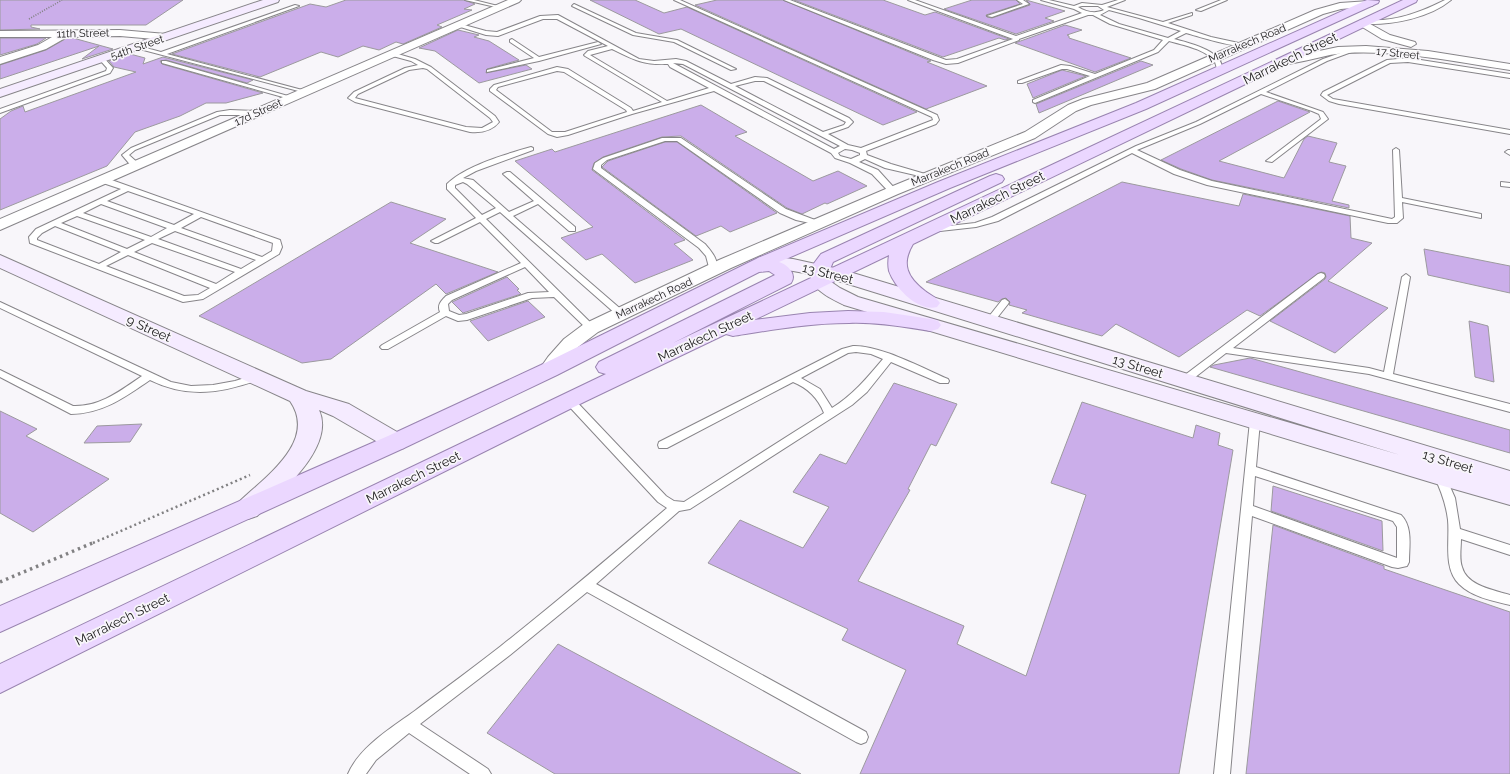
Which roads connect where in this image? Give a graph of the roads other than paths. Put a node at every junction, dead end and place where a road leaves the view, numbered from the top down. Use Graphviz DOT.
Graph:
graph roads {
  1 [pos="274,0"];
  2 [pos="467,0"];
  3 [pos="516,0"];
  4 [pos="676,0"];
  5 [pos="786,0"];
  6 [pos="910,0"];
  7 [pos="1019,0"];
  8 [pos="1043,0"];
  9 [pos="1084,0"];
  10 [pos="1123,0"];
  11 [pos="1225,0"];
  12 [pos="1412,0"];
  13 [pos="1449,0"];
  14 [pos="1089,4"];
  15 [pos="574,5"];
  16 [pos="297,6"];
  17 [pos="500,7"];
  18 [pos="1105,7"];
  19 [pos="1076,8"];
  20 [pos="1370,8"];
  21 [pos="1199,10"];
  22 [pos="1091,13"];
  23 [pos="1190,14"];
  24 [pos="990,16"];
  25 [pos="1164,23"];
  26 [pos="457,26"];
  27 [pos="1185,31"];
  28 [pos="1,34"];
  29 [pos="51,34"];
  30 [pos="66,34"];
  31 [pos="171,35"];
  32 [pos="1016,38"];
  33 [pos="1167,39"];
  34 [pos="512,41"];
  35 [pos="604,42"];
  36 [pos="1245,45"];
  37 [pos="612,47"];
  38 [pos="130,49"];
  39 [pos="695,50"];
  40 [pos="1356,50"];
  41 [pos="162,54"];
  42 [pos="391,54"];
  43 [pos="1451,55"];
  44 [pos="147,57"];
  45 [pos="539,58"];
  46 [pos="102,59"];
  47 [pos="0,60"];
  48 [pos="155,60"];
  49 [pos="1510,60"];
  50 [pos="1286,61"];
  51 [pos="673,62"];
  52 [pos="1217,64"];
  53 [pos="423,66"];
  54 [pos="1510,67"];
  55 [pos="733,69"];
  56 [pos="489,71"];
  57 [pos="1095,76"];
  58 [pos="1510,76"];
  59 [pos="1020,82"];
  60 [pos="730,86"];
  61 [pos="716,88"];
  62 [pos="304,92"];
  63 [pos="1261,92"];
  64 [pos="0,93"];
  65 [pos="292,98"];
  66 [pos="1035,101"];
  67 [pos="667,103"];
  68 [pos="0,111"];
  69 [pos="630,112"];
  70 [pos="1510,132"];
  71 [pos="823,134"];
  72 [pos="1069,134"];
  73 [pos="847,147"];
  74 [pos="531,149"];
  75 [pos="1132,150"];
  76 [pos="1396,150"];
  77 [pos="834,152"];
  78 [pos="1092,152"];
  79 [pos="863,153"];
  80 [pos="852,161"];
  81 [pos="1270,161"];
  82 [pos="1095,168"];
  83 [pos="508,174"];
  84 [pos="928,176"];
  85 [pos="102,180"];
  86 [pos="453,182"];
  87 [pos="126,189"];
  88 [pos="893,191"];
  89 [pos="1398,199"];
  90 [pos="99,201"];
  91 [pos="539,201"];
  92 [pos="500,209"];
  93 [pos="76,213"];
  94 [pos="201,214"];
  95 [pos="508,215"];
  96 [pos="1478,216"];
  97 [pos="481,218"];
  98 [pos="819,222"];
  99 [pos="53,223"];
  100 [pos="0,225"];
  101 [pos="175,228"];
  102 [pos="572,229"];
  103 [pos="929,230"];
  104 [pos="151,240"];
  105 [pos="907,240"];
  106 [pos="435,241"];
  107 [pos="127,252"];
  108 [pos="263,260"];
  109 [pos="0,262"];
  110 [pos="526,264"];
  111 [pos="759,265"];
  112 [pos="99,267"];
  113 [pos="714,269"];
  114 [pos="242,272"];
  115 [pos="825,275"];
  116 [pos="1321,276"];
  117 [pos="1406,277"];
  118 [pos="216,287"];
  119 [pos="556,294"];
  120 [pos="1005,302"];
  121 [pos="930,303"];
  122 [pos="0,305"];
  123 [pos="445,313"];
  124 [pos="620,314"];
  125 [pos="990,321"];
  126 [pos="931,325"];
  127 [pos="591,328"];
  128 [pos="706,335"];
  129 [pos="385,347"];
  130 [pos="1224,350"];
  131 [pos="889,358"];
  132 [pos="549,370"];
  133 [pos="0,373"];
  134 [pos="149,376"];
  135 [pos="1388,376"];
  136 [pos="258,377"];
  137 [pos="792,378"];
  138 [pos="1185,380"];
  139 [pos="944,381"];
  140 [pos="298,396"];
  141 [pos="574,398"];
  142 [pos="1510,408"];
  143 [pos="830,415"];
  144 [pos="1255,421"];
  145 [pos="396,442"];
  146 [pos="663,445"];
  147 [pos="1251,470"];
  148 [pos="1440,476"];
  149 [pos="1510,480"];
  150 [pos="1510,495"];
  151 [pos="676,507"];
  152 [pos="248,509"];
  153 [pos="1247,510"];
  154 [pos="1454,532"];
  155 [pos="1510,550"];
  156 [pos="586,585"];
  157 [pos="1510,600"];
  158 [pos="0,619"];
  159 [pos="0,679"];
  160 [pos="409,725"];
  161 [pos="861,737"];
  162 [pos="356,774"];
  163 [pos="484,774"];
  164 [pos="1222,774"];
  1 -- 31 [label="street, 54th Street"];
  2 -- 17 [label="lane"];
  3 -- 17 [label="street, 17d Street"];
  4 -- 79 [label="lane"];
  5 -- 32 [label="lane"];
  6 -- 32 [label="lane"];
  7 -- 24 [label="lane"];
  8 -- 19 [label="lane"];
  9 -- 14 [label="lane"];
  10 -- 18 [label="lane"];
  11 -- 21 [label="lane"];
  12 -- 20 [label="main road, Marrakech Street"];
  13 -- 20 [label="lane"];
  14 -- 18 [label="lane"];
  14 -- 19 [label="lane"];
  15 -- 39 [label="lane"];
  16 -- 41 [label="lane"];
  17 -- 26 [label="street, 17d Street"];
  18 -- 22 [label="lane"];
  18 -- 25 [label="lane"];
  19 -- 22 [label="lane"];
  20 -- 36 [label="street, Marrakech Road"];
  20 -- 43 [label="street, 17 Street"];
  20 -- 50 [label="main road, Marrakech Street"];
  20 -- 52 [label="main road, Marrakech Street"];
  22 -- 32 [label="lane"];
  22 -- 33 [label="lane"];
  23 -- 25 [label="lane"];
  25 -- 27 [label="lane"];
  26 -- 35 [label="lane"];
  26 -- 42 [label="street, 17d Street"];
  27 -- 33 [label="lane"];
  27 -- 36 [label="lane"];
  28 -- 29 [label="street, 11th Street"];
  29 -- 30 [label="street, 11th Street"];
  29 -- 47 [label="street"];
  30 -- 31 [label="street, 11th Street"];
  30 -- 47 [label="street"];
  31 -- 38 [label="street, 54th Street"];
  33 -- 52 [label="lane"];
  33 -- 57 [label="lane"];
  34 -- 45 [label="lane"];
  35 -- 37 [label="lane"];
  35 -- 45 [label="lane"];
  36 -- 52 [label="street, Marrakech Road"];
  37 -- 51 [label="lane"];
  37 -- 67 [label="lane"];
  38 -- 41 [label="lane"];
  38 -- 44 [label="lane"];
  38 -- 46 [label="street, 54th Street"];
  39 -- 51 [label="lane"];
  39 -- 55 [label="lane"];
  40 -- 43 [label="street, 17 Street"];
  40 -- 50 [label="street, 17 Street"];
  40 -- 63 [label="lane"];
  41 -- 62 [label="lane"];
  42 -- 53 [label="lane"];
  42 -- 62 [label="street, 17d Street"];
  43 -- 43 [label="street"];
  43 -- 49 [label="street, 17 Street"];
  43 -- 54 [label="street, 17 Street"];
  45 -- 56 [label="lane"];
  46 -- 64 [label="street, 54th Street"];
  46 -- 68 [label="lane"];
  48 -- 65 [label="lane"];
  50 -- 78 [label="main road, Marrakech Street"];
  51 -- 60 [label="lane"];
  51 -- 61 [label="lane"];
  52 -- 72 [label="main road, Marrakech Street"];
  52 -- 84 [label="street, Marrakech Road"];
  53 -- 53 [label="lane"];
  57 -- 59 [label="lane"];
  57 -- 66 [label="lane"];
  58 -- 70 [label="lane"];
  60 -- 71 [label="lane"];
  60 -- 71 [label="lane"];
  61 -- 67 [label="lane"];
  61 -- 77 [label="lane"];
  62 -- 65 [label="street, 17d Street"];
  63 -- 75 [label="lane"];
  63 -- 81 [label="lane"];
  65 -- 85 [label="street, 17d Street"];
  67 -- 69 [label="lane"];
  69 -- 69 [label="lane"];
  71 -- 73 [label="lane"];
  72 -- 111 [label="main road, Marrakech Street"];
  72 -- 115 [label="main road"];
  73 -- 77 [label="lane"];
  73 -- 79 [label="lane"];
  74 -- 86 [label="lane"];
  75 -- 82 [label="lane"];
  75 -- 89 [label="lane"];
  76 -- 89 [label="lane"];
  77 -- 80 [label="lane"];
  78 -- 82 [label="lane"];
  78 -- 103 [label="main road, Marrakech Street"];
  79 -- 80 [label="lane"];
  79 -- 84 [label="lane"];
  80 -- 88 [label="lane"];
  82 -- 103 [label="lane"];
  83 -- 91 [label="lane"];
  84 -- 88 [label="street, Marrakech Road"];
  85 -- 87 [label="lane"];
  85 -- 100 [label="street, 17d Street"];
  86 -- 92 [label="lane"];
  86 -- 97 [label="lane"];
  87 -- 90 [label="lane"];
  87 -- 94 [label="lane"];
  88 -- 98 [label="street, Marrakech Road"];
  89 -- 96 [label="lane"];
  90 -- 93 [label="lane"];
  90 -- 101 [label="lane"];
  91 -- 95 [label="lane"];
  91 -- 102 [label="lane"];
  92 -- 95 [label="lane"];
  92 -- 97 [label="lane"];
  93 -- 99 [label="lane"];
  93 -- 104 [label="lane"];
  94 -- 101 [label="lane"];
  94 -- 108 [label="lane"];
  95 -- 124 [label="lane"];
  97 -- 106 [label="lane"];
  97 -- 110 [label="lane"];
  98 -- 113 [label="street, Marrakech Road"];
  98 -- 113 [label="lane"];
  99 -- 107 [label="lane"];
  99 -- 112 [label="lane"];
  101 -- 104 [label="lane"];
  101 -- 108 [label="lane"];
  103 -- 105 [label="main road, Marrakech Street"];
  104 -- 107 [label="lane"];
  104 -- 114 [label="lane"];
  105 -- 115 [label="main road, Marrakech Street"];
  105 -- 121 [label="main road"];
  107 -- 112 [label="lane"];
  107 -- 118 [label="lane"];
  108 -- 114 [label="lane"];
  109 -- 136 [label="street, 9 Street"];
  110 -- 119 [label="lane"];
  110 -- 123 [label="lane"];
  111 -- 115 [label="street, 13 Street"];
  111 -- 132 [label="main road, Marrakech Street"];
  111 -- 141 [label="main road"];
  112 -- 118 [label="lane"];
  113 -- 124 [label="street, Marrakech Road"];
  114 -- 118 [label="lane"];
  115 -- 121 [label="street, 13 Street"];
  115 -- 126 [label="street, 13 Street"];
  115 -- 128 [label="main road, Marrakech Street"];
  116 -- 130 [label="lane"];
  117 -- 135 [label="lane"];
  119 -- 123 [label="lane"];
  119 -- 127 [label="lane"];
  120 -- 125 [label="lane"];
  121 -- 125 [label="street, 13 Street"];
  122 -- 134 [label="lane"];
  123 -- 129 [label="lane"];
  124 -- 127 [label="street, Marrakech Road"];
  125 -- 138 [label="street, 13 Street"];
  126 -- 128 [label="main road"];
  126 -- 144 [label="street, 13 Street"];
  127 -- 132 [label="street, Marrakech Road"];
  128 -- 141 [label="main road, Marrakech Street"];
  130 -- 135 [label="lane"];
  130 -- 138 [label="lane"];
  131 -- 137 [label="lane"];
  131 -- 139 [label="lane"];
  131 -- 143 [label="lane"];
  132 -- 145 [label="main road, Marrakech Street"];
  133 -- 134 [label="lane"];
  134 -- 136 [label="lane"];
  135 -- 142 [label="lane"];
  136 -- 140 [label="street, 9 Street"];
  137 -- 143 [label="lane"];
  137 -- 146 [label="lane"];
  138 -- 149 [label="street, 13 Street"];
  140 -- 145 [label="street, 9 Street"];
  140 -- 152 [label="street"];
  141 -- 151 [label="lane"];
  141 -- 159 [label="main road, Marrakech Street"];
  143 -- 151 [label="lane"];
  144 -- 147 [label="lane"];
  144 -- 148 [label="street, 13 Street"];
  145 -- 152 [label="main road, Marrakech Street"];
  147 -- 153 [label="lane"];
  147 -- 153 [label="lane"];
  148 -- 150 [label="street, 13 Street"];
  148 -- 154 [label="lane"];
  151 -- 156 [label="lane"];
  152 -- 158 [label="main road, Marrakech Street"];
  153 -- 164 [label="lane"];
  154 -- 155 [label="lane"];
  154 -- 157 [label="lane"];
  156 -- 160 [label="lane"];
  156 -- 161 [label="lane"];
  160 -- 162 [label="lane"];
  160 -- 163 [label="lane"];
}
